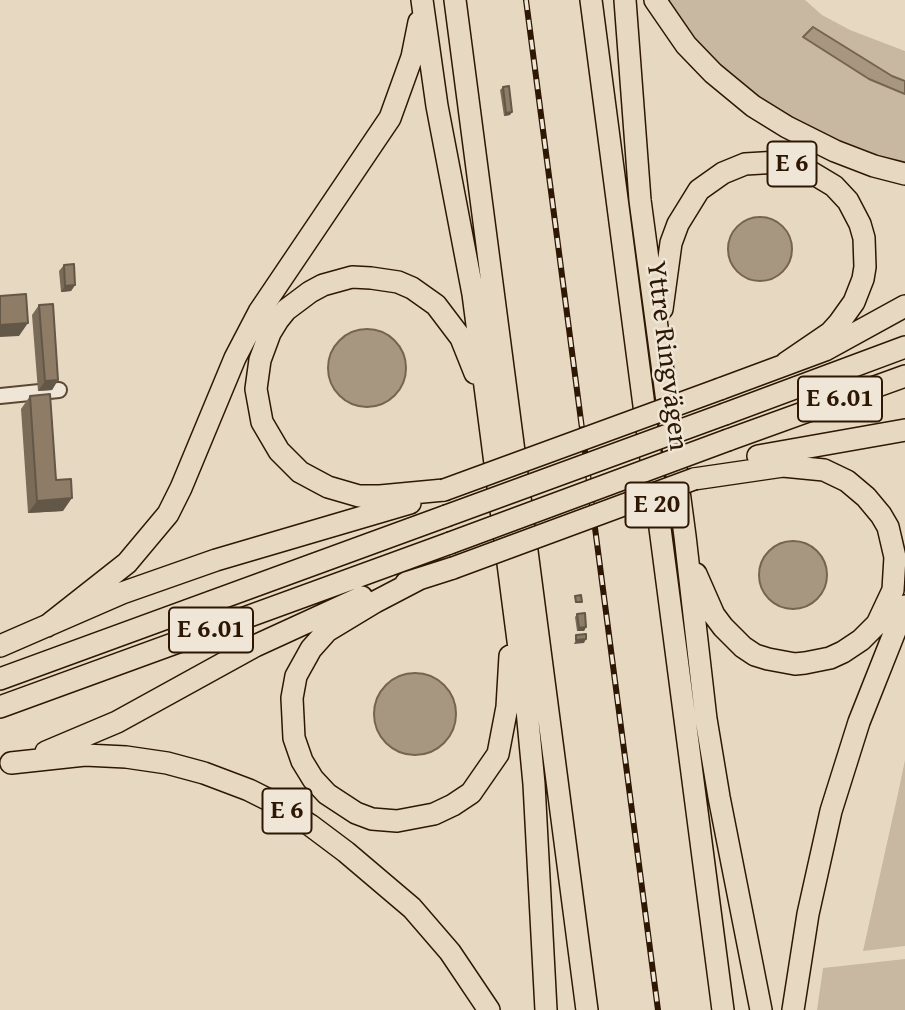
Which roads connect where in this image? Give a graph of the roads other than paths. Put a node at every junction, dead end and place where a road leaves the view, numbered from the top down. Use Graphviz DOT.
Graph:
graph roads {
  1 [pos="421,0"];
  2 [pos="456,0"];
  3 [pos="592,0"];
  4 [pos="625,0"];
  5 [pos="655,0"];
  6 [pos="905,174"];
  7 [pos="905,306"];
  8 [pos="905,347"];
  9 [pos="659,349"];
  10 [pos="786,363"];
  11 [pos="905,376"];
  12 [pos="59,390"];
  13 [pos="0,396"];
  14 [pos="905,430"];
  15 [pos="493,447"];
  16 [pos="732,468"];
  17 [pos="444,490"];
  18 [pos="685,536"];
  19 [pos="419,579"];
  20 [pos="511,593"];
  21 [pos="905,606"];
  22 [pos="47,626"];
  23 [pos="0,646"];
  24 [pos="0,679"];
  25 [pos="0,707"];
  26 [pos="6,764"];
  27 [pos="489,1010"];
  28 [pos="546,1010"];
  29 [pos="587,1010"];
  30 [pos="723,1010"];
  31 [pos="761,1010"];
  32 [pos="793,1010"];
  1 -- 15 [label="highway"];
  1 -- 22 [label="highway"];
  2 -- 29 [label="highway"];
  3 -- 30 [label="highway, Yttre Ringvägen / E 20"];
  4 -- 9 [label="highway"];
  5 -- 6 [label="highway"];
  7 -- 10 [label="highway"];
  8 -- 24 [label="highway, E 6.01, bridge"];
  9 -- 10 [label="highway, E 6"];
  9 -- 18 [label="highway, E 6"];
  10 -- 17 [label="highway, E 6, bridge"];
  11 -- 25 [label="highway, E 6.01, bridge"];
  12 -- 13 [label="lane"];
  14 -- 16 [label="highway"];
  15 -- 17 [label="highway"];
  15 -- 20 [label="highway"];
  16 -- 18 [label="highway"];
  16 -- 19 [label="highway, bridge"];
  17 -- 22 [label="highway, E 6"];
  18 -- 31 [label="highway, E 6"];
  19 -- 20 [label="highway"];
  19 -- 26 [label="highway"];
  20 -- 28 [label="highway"];
  21 -- 32 [label="highway"];
  22 -- 23 [label="highway, E 6"];
  26 -- 27 [label="highway, E 6"];
}
